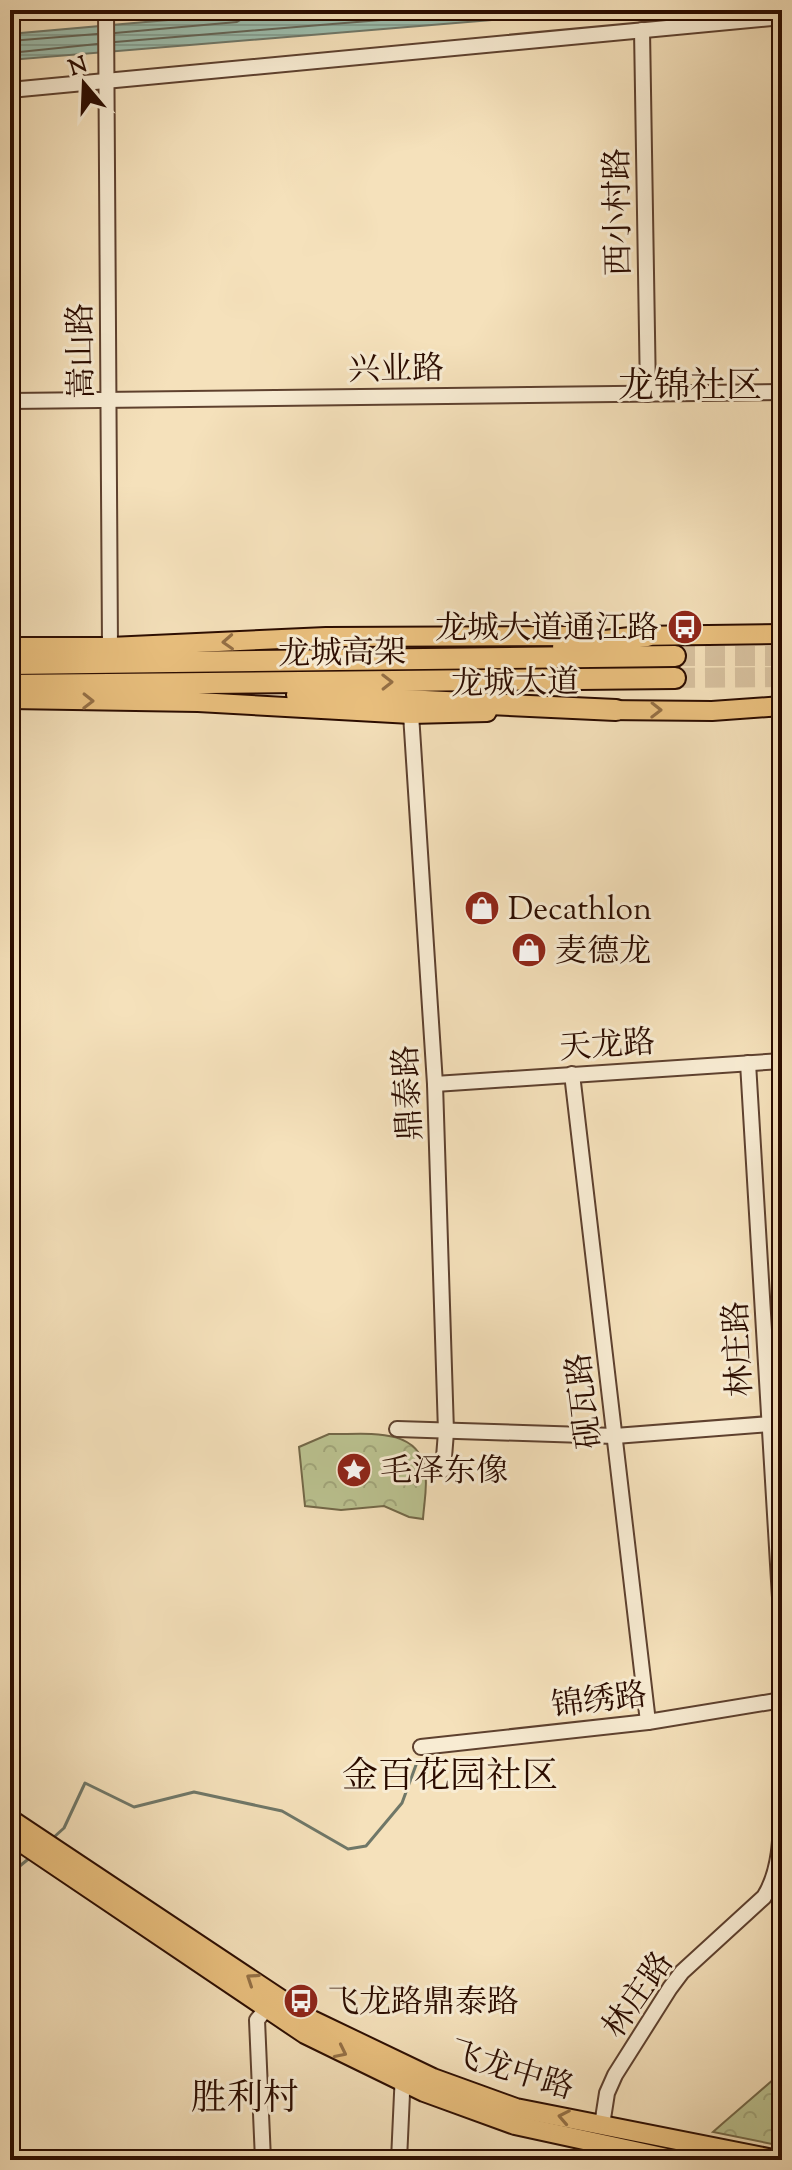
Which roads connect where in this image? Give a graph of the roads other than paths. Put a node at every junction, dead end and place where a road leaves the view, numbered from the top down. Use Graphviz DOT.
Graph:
graph roads {
  1 [pos="106,10"];
  2 [pos="782,17"];
  3 [pos="642,30"];
  4 [pos="106,81"];
  5 [pos="10,90"];
  6 [pos="782,392"];
  7 [pos="648,394"];
  8 [pos="108,399"];
  9 [pos="10,401"];
  10 [pos="782,622"];
  11 [pos="740,634"];
  12 [pos="782,634"];
  13 [pos="647,636"];
  14 [pos="10,647"];
  15 [pos="675,656"];
  16 [pos="10,664"];
  17 [pos="112,666"];
  18 [pos="675,678"];
  19 [pos="10,685"];
  20 [pos="10,699"];
  21 [pos="782,706"];
  22 [pos="616,710"];
  23 [pos="712,711"];
  24 [pos="411,714"];
  25 [pos="782,715"];
  26 [pos="782,1061"];
  27 [pos="748,1063"];
  28 [pos="572,1074"];
  29 [pos="435,1084"];
  30 [pos="776,1423"];
  31 [pos="397,1429"];
  32 [pos="446,1432"];
  33 [pos="615,1436"];
  34 [pos="443,1470"];
  35 [pos="782,1631"];
  36 [pos="782,1700"];
  37 [pos="648,1722"];
  38 [pos="421,1747"];
  39 [pos="782,1780"];
  40 [pos="10,1819"];
  41 [pos="10,1835"];
  42 [pos="42,1847"];
  43 [pos="267,2008"];
  44 [pos="403,2073"];
  45 [pos="602,2125"];
  46 [pos="263,2160"];
  47 [pos="399,2160"];
  48 [pos="676,2160"];
  49 [pos="778,2160"];
  1 -- 4 [label="street, 嵩山路"];
  2 -- 3 [label="street"];
  3 -- 4 [label="street"];
  3 -- 7 [label="street, 西小村路"];
  4 -- 5 [label="street"];
  4 -- 8 [label="street, 嵩山路"];
  6 -- 7 [label="street, 兴业路"];
  7 -- 8 [label="street, 兴业路"];
  8 -- 9 [label="street, 兴业路"];
  8 -- 17 [label="street, 嵩山路"];
  10 -- 11 [label="main road"];
  11 -- 12 [label="main road"];
  11 -- 13 [label="main road"];
  13 -- 17 [label="highway, one-way"];
  14 -- 17 [label="main road"];
  15 -- 17 [label="highway, 龙城高架"];
  16 -- 17 [label="highway, 龙城高架"];
  17 -- 18 [label="highway, 龙城高架, one-way"];
  17 -- 19 [label="highway, 龙城高架"];
  17 -- 22 [label="highway"];
  20 -- 24 [label="main road, 龙城大道, one-way"];
  21 -- 23 [label="main road, 龙城大道"];
  22 -- 23 [label="main road, 龙城大道, one-way"];
  22 -- 24 [label="main road, 龙城大道"];
  23 -- 25 [label="main road"];
  24 -- 29 [label="street, 鼎泰路"];
  26 -- 27 [label="street, 天龙路"];
  27 -- 28 [label="street, 天龙路"];
  27 -- 30 [label="street, 林庄路"];
  28 -- 29 [label="street, 天龙路"];
  28 -- 33 [label="street, 砚瓦路"];
  29 -- 32 [label="street, 鼎泰路"];
  30 -- 33 [label="street"];
  30 -- 35 [label="street, 林庄路"];
  31 -- 32 [label="street"];
  32 -- 33 [label="street"];
  32 -- 34 [label="street, 鼎泰路"];
  33 -- 37 [label="street, 砚瓦路"];
  36 -- 37 [label="street, 锦绣路"];
  37 -- 38 [label="street, 锦绣路"];
  39 -- 45 [label="street, 林庄路"];
  40 -- 42 [label="main road, 飞龙中路"];
  41 -- 42 [label="main road, 飞龙中路"];
  42 -- 43 [label="main road, 飞龙中路"];
  44 -- 42 [label="main road, 飞龙中路, one-way"];
  43 -- 44 [label="main road, 飞龙中路, one-way"];
  43 -- 46 [label="street"];
  45 -- 44 [label="main road, 飞龙中路, one-way"];
  44 -- 47 [label="street"];
  44 -- 48 [label="main road, 飞龙中路"];
  45 -- 49 [label="main road, 飞龙中路"];
}
